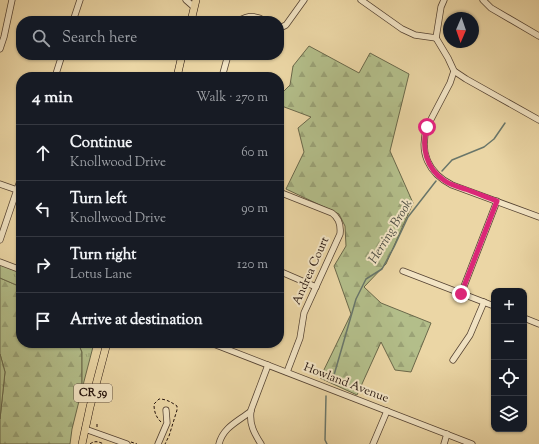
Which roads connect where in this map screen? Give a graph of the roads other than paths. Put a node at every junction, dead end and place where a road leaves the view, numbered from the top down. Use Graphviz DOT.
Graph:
graph roads {
  1 [pos="12,0"];
  2 [pos="80,0"];
  3 [pos="186,0"];
  4 [pos="304,0"];
  5 [pos="361,0"];
  6 [pos="444,0"];
  7 [pos="483,0"];
  8 [pos="195,3"];
  9 [pos="75,16"];
  10 [pos="192,16"];
  11 [pos="284,26"];
  12 [pos="539,36"];
  13 [pos="436,38"];
  14 [pos="0,49"];
  15 [pos="60,60"];
  16 [pos="181,60"];
  17 [pos="227,60"];
  18 [pos="57,72"];
  19 [pos="178,72"];
  20 [pos="223,72"];
  21 [pos="454,72"];
  22 [pos="539,120"];
  23 [pos="0,184"];
  24 [pos="16,190"];
  25 [pos="16,193"];
  26 [pos="284,194"];
  27 [pos="497,201"];
  28 [pos="539,216"];
  29 [pos="0,240"];
  30 [pos="0,262"];
  31 [pos="16,268"];
  32 [pos="403,271"];
  33 [pos="284,274"];
  34 [pos="316,287"];
  35 [pos="461,294"];
  36 [pos="484,302"];
  37 [pos="491,305"];
  38 [pos="527,319"];
  39 [pos="539,324"];
  40 [pos="106,348"];
  41 [pos="224,348"];
  42 [pos="454,360"];
  43 [pos="268,365"];
  44 [pos="287,372"];
  45 [pos="166,410"];
  46 [pos="251,410"];
  47 [pos="387,411"];
  48 [pos="85,429"];
  49 [pos="447,434"];
  50 [pos="82,444"];
  51 [pos="127,444"];
  52 [pos="158,444"];
  53 [pos="219,444"];
  54 [pos="261,444"];
  55 [pos="374,444"];
  56 [pos="444,444"];
  57 [pos="472,444"];
  1 -- 14 [label="street"];
  2 -- 9 [label="street"];
  3 -- 8 [label="street"];
  4 -- 11 [label="street"];
  5 -- 13 [label="street"];
  6 -- 13 [label="street"];
  7 -- 12 [label="street"];
  8 -- 10 [label="main road"];
  13 -- 21 [label="street"];
  15 -- 18 [label="street"];
  16 -- 19 [label="main road"];
  17 -- 20 [label="street"];
  21 -- 22 [label="street"];
  21 -- 27 [label="street"];
  23 -- 24 [label="street"];
  25 -- 29 [label="street"];
  26 -- 34 [label="street, Andrea Court"];
  27 -- 28 [label="street"];
  27 -- 35 [label="street"];
  30 -- 31 [label="street"];
  32 -- 35 [label="street"];
  33 -- 34 [label="street"];
  34 -- 44 [label="street, Andrea Court"];
  35 -- 36 [label="street"];
  36 -- 37 [label="street"];
  36 -- 42 [label="street"];
  38 -- 39 [label="street"];
  40 -- 48 [label="main road, CR 59"];
  41 -- 43 [label="street, Howland Avenue"];
  43 -- 44 [label="street, Howland Avenue"];
  43 -- 46 [label="street"];
  44 -- 47 [label="street, Howland Avenue"];
  45 -- 52 [label="street"];
  46 -- 53 [label="street"];
  46 -- 54 [label="street"];
  47 -- 49 [label="street, Howland Avenue"];
  47 -- 55 [label="street"];
  48 -- 50 [label="main road, CR 59"];
  48 -- 51 [label="street"];
  49 -- 56 [label="street"];
  49 -- 57 [label="street, Howland Avenue"];
}
